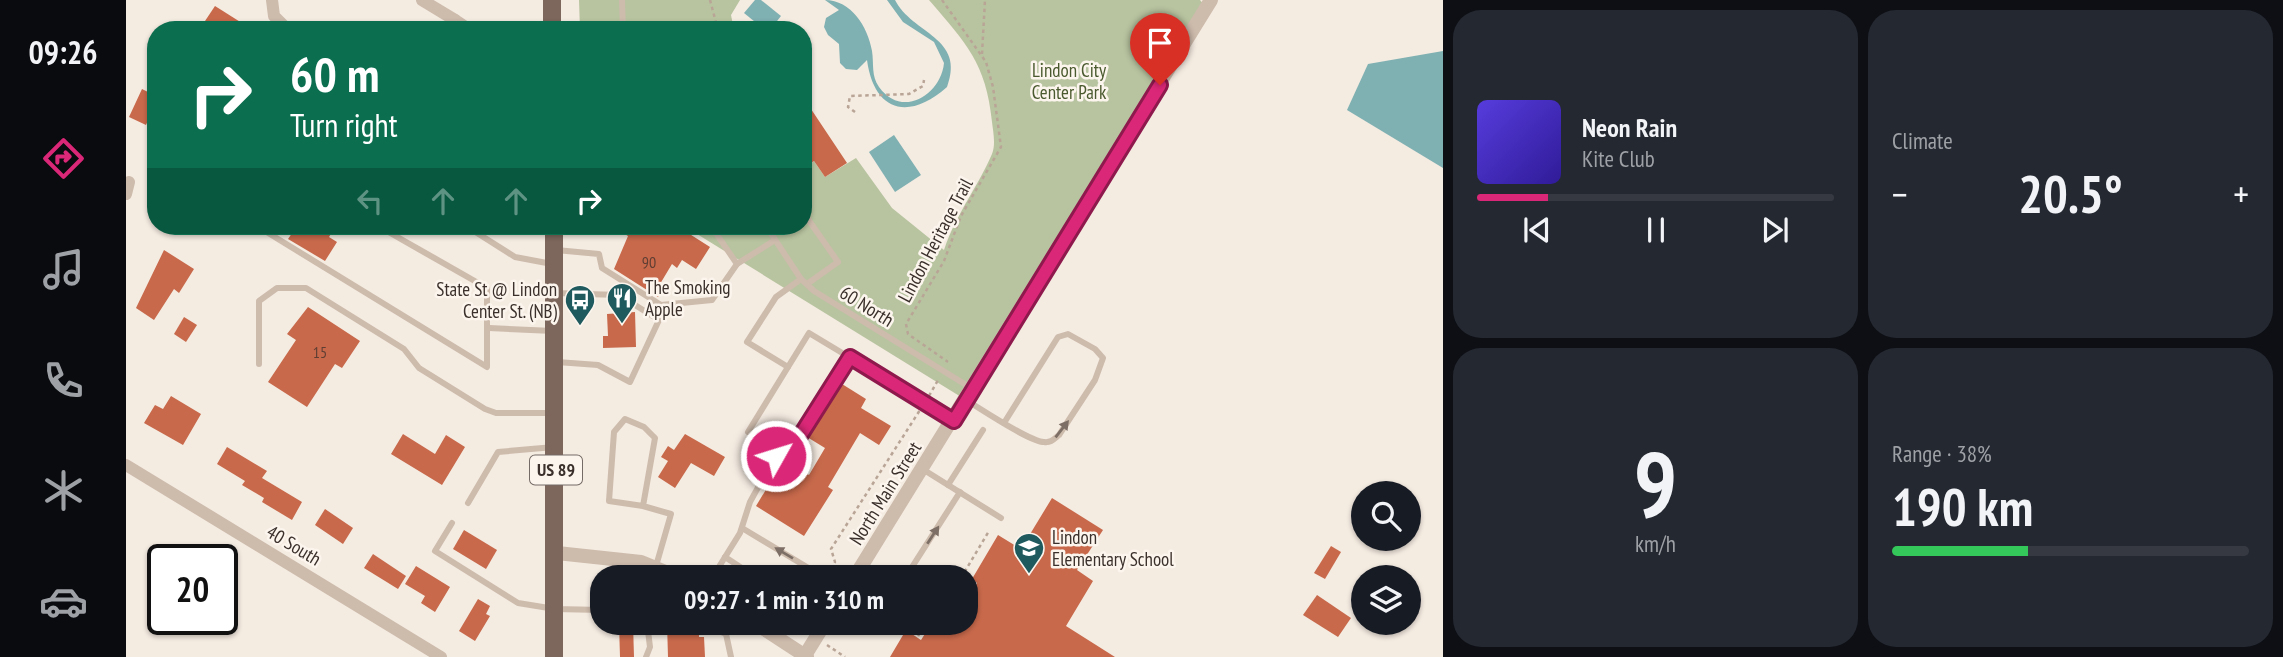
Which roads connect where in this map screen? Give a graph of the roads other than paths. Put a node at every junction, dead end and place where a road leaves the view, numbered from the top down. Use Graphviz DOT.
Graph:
graph roads {
  1 [pos="272,0"];
  2 [pos="422,0"];
  3 [pos="551,0"];
  4 [pos="622,0"];
  5 [pos="1205,3"];
  6 [pos="455,20"];
  7 [pos="279,21"];
  8 [pos="552,21"];
  9 [pos="622,21"];
  10 [pos="812,225"];
  11 [pos="272,235"];
  12 [pos="394,235"];
  13 [pos="482,235"];
  14 [pos="554,235"];
  15 [pos="717,235"];
  16 [pos="772,235"];
  17 [pos="775,240"];
  18 [pos="554,257"];
  19 [pos="737,264"];
  20 [pos="804,282"];
  21 [pos="554,293"];
  22 [pos="489,328"];
  23 [pos="554,331"];
  24 [pos="850,357"];
  25 [pos="555,362"];
  26 [pos="259,364"];
  27 [pos="788,367"];
  28 [pos="969,395"];
  29 [pos="555,412"];
  30 [pos="954,421"];
  31 [pos="1004,423"];
  32 [pos="983,430"];
  33 [pos="748,432"];
  34 [pos="555,447"];
  35 [pos="126,465"];
  36 [pos="924,470"];
  37 [pos="948,485"];
  38 [pos="960,492"];
  39 [pos="468,503"];
  40 [pos="643,506"];
  41 [pos="1001,518"];
  42 [pos="452,523"];
  43 [pos="742,528"];
  44 [pos="556,553"];
  45 [pos="725,557"];
  46 [pos="640,562"];
  47 [pos="640,565"];
  48 [pos="652,565"];
  49 [pos="656,565"];
  50 [pos="720,565"];
  51 [pos="737,565"];
  52 [pos="804,565"];
  53 [pos="862,565"];
  54 [pos="913,565"];
  55 [pos="555,609"];
  56 [pos="590,610"];
  57 [pos="649,635"];
  58 [pos="726,635"];
  59 [pos="773,635"];
  60 [pos="818,635"];
  61 [pos="441,657"];
  62 [pos="554,657"];
  63 [pos="646,657"];
  64 [pos="731,657"];
  65 [pos="805,657"];
  1 -- 7 [label="street"];
  2 -- 6 [label="street"];
  3 -- 8 [label="main road"];
  4 -- 9 [label="lane"];
  5 -- 28 [label="street, North Main Street"];
  10 -- 20 [label="lane"];
  11 -- 22 [label="lane"];
  12 -- 22 [label="lane"];
  13 -- 18 [label="lane"];
  14 -- 18 [label="main road, US 89"];
  15 -- 19 [label="lane"];
  16 -- 17 [label="lane, 60 North"];
  17 -- 19 [label="lane"];
  17 -- 20 [label="lane, 60 North"];
  18 -- 19 [label="lane"];
  18 -- 21 [label="main road, US 89"];
  20 -- 27 [label="lane"];
  20 -- 28 [label="lane, 60 North"];
  21 -- 23 [label="main road, US 89"];
  21 -- 25 [label="lane"];
  22 -- 23 [label="lane"];
  23 -- 25 [label="main road, US 89"];
  24 -- 27 [label="lane"];
  24 -- 30 [label="lane"];
  24 -- 43 [label="lane"];
  25 -- 29 [label="main road, US 89"];
  26 -- 29 [label="lane"];
  27 -- 33 [label="lane"];
  28 -- 30 [label="street, North Main Street"];
  28 -- 31 [label="lane, 60 North"];
  29 -- 34 [label="main road, US 89"];
  30 -- 36 [label="street, North Main Street"];
  31 -- 31 [label="lane, 60 North, one-way"];
  32 -- 37 [label="lane"];
  34 -- 39 [label="lane"];
  34 -- 44 [label="main road, US 89"];
  35 -- 61 [label="street, 40 South"];
  36 -- 37 [label="lane"];
  36 -- 53 [label="street, North Main Street"];
  37 -- 38 [label="lane"];
  38 -- 41 [label="lane"];
  54 -- 38 [label="lane, one-way"];
  40 -- 40 [label="lane"];
  40 -- 49 [label="lane"];
  42 -- 55 [label="lane"];
  43 -- 45 [label="lane"];
  52 -- 43 [label="lane, one-way"];
  44 -- 46 [label="street"];
  44 -- 55 [label="main road, US 89"];
  45 -- 50 [label="lane"];
  45 -- 51 [label="lane"];
  46 -- 47 [label="lane"];
  46 -- 48 [label="street"];
  55 -- 56 [label="lane"];
  55 -- 62 [label="main road, US 89"];
  57 -- 63 [label="lane"];
  58 -- 64 [label="lane"];
  59 -- 65 [label="street"];
  60 -- 65 [label="street"];
}
